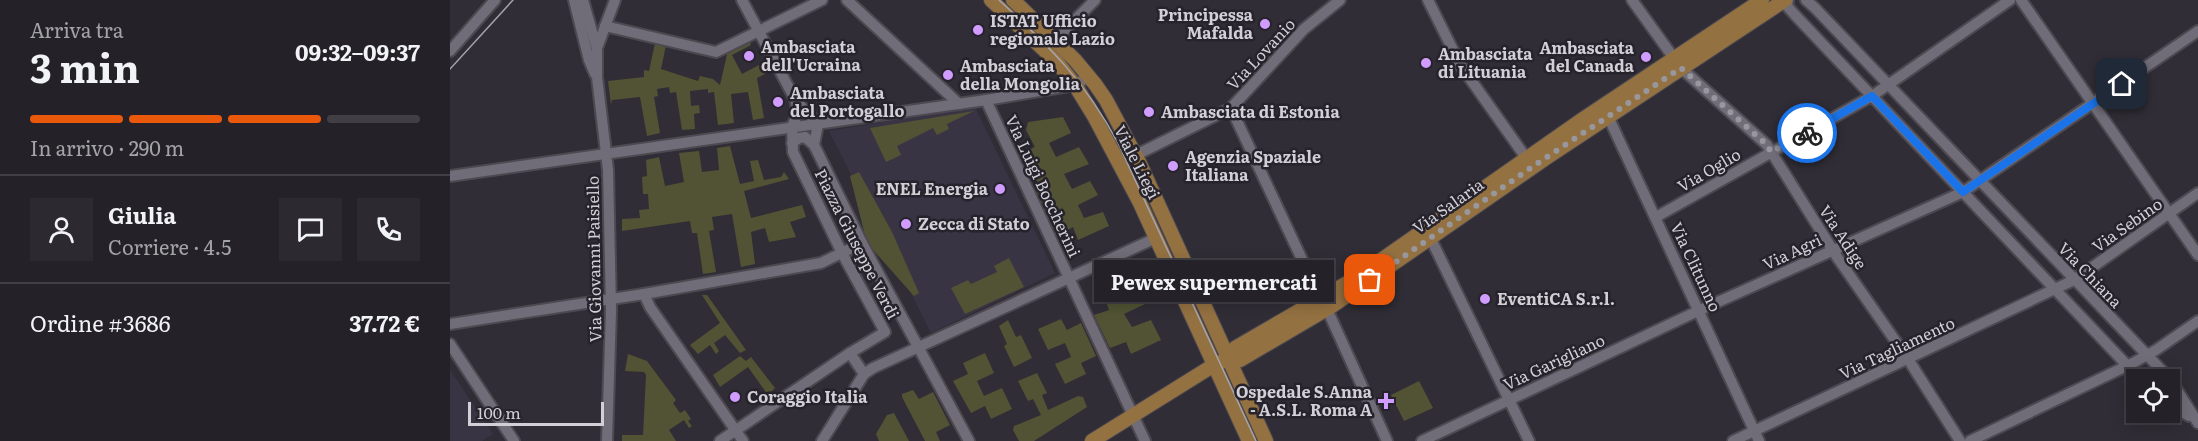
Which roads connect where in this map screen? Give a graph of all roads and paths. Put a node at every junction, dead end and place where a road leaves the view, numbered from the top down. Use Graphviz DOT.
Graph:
graph roads {
  1 [pos="495,0"];
  2 [pos="574,0"];
  3 [pos="583,0"];
  4 [pos="615,0"];
  5 [pos="742,0"];
  6 [pos="822,0"];
  7 [pos="847,0"];
  8 [pos="992,0"];
  9 [pos="1013,0"];
  10 [pos="1095,0"];
  11 [pos="1340,0"];
  12 [pos="1428,0"];
  13 [pos="1632,0"];
  14 [pos="1762,0"];
  15 [pos="1786,0"];
  16 [pos="1806,0"];
  17 [pos="2010,0"];
  18 [pos="2021,0"];
  19 [pos="1813,4"];
  20 [pos="605,26"];
  21 [pos="758,31"];
  22 [pos="2198,31"];
  23 [pos="1055,40"];
  24 [pos="597,49"];
  25 [pos="450,51"];
  26 [pos="1677,63"];
  27 [pos="1089,76"];
  28 [pos="597,77"];
  29 [pos="1075,85"];
  30 [pos="1889,85"];
  31 [pos="1872,96"];
  32 [pos="986,100"];
  33 [pos="796,101"];
  34 [pos="959,104"];
  35 [pos="2094,104"];
  36 [pos="1231,108"];
  37 [pos="1606,112"];
  38 [pos="818,124"];
  39 [pos="792,128"];
  40 [pos="792,143"];
  41 [pos="814,145"];
  42 [pos="1771,152"];
  43 [pos="606,153"];
  44 [pos="1136,154"];
  45 [pos="1527,159"];
  46 [pos="450,176"];
  47 [pos="1980,181"];
  48 [pos="1963,192"];
  49 [pos="2198,193"];
  50 [pos="2169,214"];
  51 [pos="1656,217"];
  52 [pos="1428,234"];
  53 [pos="1156,238"];
  54 [pos="862,243"];
  55 [pos="1832,250"];
  56 [pos="842,253"];
  57 [pos="2198,255"];
  58 [pos="1069,278"];
  59 [pos="2074,280"];
  60 [pos="2056,289"];
  61 [pos="644,294"];
  62 [pos="610,300"];
  63 [pos="1324,304"];
  64 [pos="1700,310"];
  65 [pos="2198,321"];
  66 [pos="450,324"];
  67 [pos="450,344"];
  68 [pos="920,347"];
  69 [pos="850,353"];
  70 [pos="2147,355"];
  71 [pos="1228,359"];
  72 [pos="1908,359"];
  73 [pos="1214,365"];
  74 [pos="2128,365"];
  75 [pos="2131,369"];
  76 [pos="2159,369"];
  77 [pos="864,374"];
  78 [pos="2180,394"];
  79 [pos="1510,400"];
  80 [pos="2180,409"];
  81 [pos="1133,415"];
  82 [pos="2198,423"];
  83 [pos="735,431"];
  84 [pos="1757,436"];
  85 [pos="512,440"];
  86 [pos="607,441"];
  87 [pos="720,441"];
  88 [pos="743,441"];
  89 [pos="822,441"];
  90 [pos="969,441"];
  91 [pos="1092,441"];
  92 [pos="1145,441"];
  93 [pos="1249,441"];
  94 [pos="1266,441"];
  95 [pos="1387,441"];
  96 [pos="1422,441"];
  97 [pos="1529,441"];
  98 [pos="1733,441"];
  99 [pos="1960,441"];
  100 [pos="1970,441"];
  1 -- 25 [label="street"];
  2 -- 28 [label="street, Via Giovanni Paisiello"];
  3 -- 24 [label="street, Via Giovanni Paisiello"];
  4 -- 20 [label="street"];
  5 -- 21 [label="street"];
  6 -- 21 [label="street"];
  7 -- 34 [label="street"];
  8 -- 29 [label="main road, Viale Liegi"];
  9 -- 23 [label="main road, Viale Liegi"];
  10 -- 23 [label="street"];
  11 -- 36 [label="street, Via Lovanio"];
  12 -- 45 [label="street"];
  13 -- 26 [label="street, Via Adige"];
  14 -- 26 [label="main road, Via Salaria"];
  15 -- 26 [label="main road, Via Salaria"];
  15 -- 31 [label="street, Via Chiana"];
  16 -- 19 [label="street, Via Chiana"];
  17 -- 30 [label="street, Via Oglio"];
  18 -- 35 [label="street"];
  19 -- 30 [label="street, Via Chiana"];
  20 -- 21 [label="street"];
  20 -- 24 [label="street"];
  21 -- 33 [label="street"];
  22 -- 35 [label="street"];
  23 -- 27 [label="main road, Viale Liegi"];
  24 -- 28 [label="street, Via Giovanni Paisiello"];
  26 -- 37 [label="main road, Via Salaria"];
  26 -- 42 [label="street, Via Adige"];
  27 -- 29 [label="street"];
  27 -- 44 [label="main road, Viale Liegi"];
  28 -- 43 [label="street, Via Giovanni Paisiello"];
  29 -- 32 [label="street"];
  29 -- 53 [label="main road, Viale Liegi"];
  30 -- 31 [label="street, Via Oglio"];
  30 -- 47 [label="street, Via Chiana"];
  31 -- 42 [label="street, Via Oglio"];
  31 -- 48 [label="street, Via Chiana"];
  32 -- 34 [label="street"];
  32 -- 58 [label="street, Via Luigi Boccherini"];
  33 -- 38 [label="street"];
  33 -- 39 [label="street, Piazza Giuseppe Verdi"];
  34 -- 38 [label="street"];
  35 -- 47 [label="street"];
  35 -- 50 [label="street"];
  36 -- 44 [label="street, Via Lovanio"];
  36 -- 63 [label="street"];
  37 -- 45 [label="main road, Via Salaria"];
  37 -- 51 [label="street, Via Clitunno"];
  37 -- 52 [label="main road, Via Salaria"];
  38 -- 39 [label="street"];
  38 -- 41 [label="street"];
  39 -- 40 [label="street, Piazza Giuseppe Verdi"];
  39 -- 43 [label="street"];
  40 -- 41 [label="street"];
  40 -- 56 [label="street, Piazza Giuseppe Verdi"];
  41 -- 54 [label="street, Piazza Giuseppe Verdi"];
  42 -- 51 [label="street, Via Oglio"];
  42 -- 55 [label="street, Via Adige"];
  43 -- 46 [label="street"];
  43 -- 62 [label="street, Via Giovanni Paisiello"];
  44 -- 71 [label="main road, Viale Liegi"];
  45 -- 52 [label="main road, Via Salaria"];
  47 -- 48 [label="street"];
  47 -- 59 [label="street, Via Chiana"];
  48 -- 55 [label="street, Via Agri"];
  48 -- 60 [label="street, Via Chiana"];
  49 -- 50 [label="street, Via Sebino"];
  50 -- 57 [label="street"];
  50 -- 59 [label="street, Via Sebino"];
  51 -- 64 [label="street, Via Clitunno"];
  52 -- 63 [label="main road, Via Salaria"];
  52 -- 79 [label="street"];
  53 -- 58 [label="street"];
  53 -- 73 [label="main road, Viale Liegi"];
  54 -- 56 [label="street"];
  54 -- 68 [label="street, Piazza Giuseppe Verdi"];
  55 -- 64 [label="street, Via Agri"];
  55 -- 72 [label="street, Via Adige"];
  56 -- 61 [label="street"];
  56 -- 69 [label="street, Piazza Giuseppe Verdi"];
  58 -- 68 [label="street"];
  58 -- 81 [label="street, Via Luigi Boccherini"];
  59 -- 60 [label="street, Via Tagliamento"];
  59 -- 70 [label="street, Via Chiana"];
  60 -- 72 [label="street, Via Tagliamento"];
  60 -- 74 [label="street, Via Chiana"];
  61 -- 62 [label="street"];
  61 -- 83 [label="street"];
  62 -- 66 [label="street"];
  62 -- 86 [label="street, Via Giovanni Paisiello"];
  63 -- 71 [label="main road, Via Salaria"];
  63 -- 95 [label="street"];
  64 -- 79 [label="street, Via Garigliano"];
  64 -- 84 [label="street, Via Clitunno"];
  65 -- 70 [label="street"];
  67 -- 85 [label="street"];
  68 -- 77 [label="street"];
  68 -- 90 [label="street, Piazza Giuseppe Verdi"];
  69 -- 77 [label="street"];
  69 -- 83 [label="street"];
  70 -- 74 [label="street"];
  70 -- 76 [label="street, Via Chiana"];
  71 -- 73 [label="main road, Via Salaria"];
  71 -- 94 [label="main road, Viale Liegi"];
  72 -- 84 [label="street, Via Tagliamento"];
  72 -- 99 [label="street, Via Adige"];
  73 -- 81 [label="main road, Via Salaria"];
  73 -- 93 [label="main road, Viale Liegi"];
  74 -- 75 [label="street, Via Chiana"];
  74 -- 100 [label="street"];
  77 -- 89 [label="street"];
  78 -- 82 [label="street, Via Chiana"];
  79 -- 96 [label="street, Via Garigliano"];
  79 -- 97 [label="street"];
  80 -- 82 [label="street, Via Chiana"];
  81 -- 91 [label="main road, Via Salaria"];
  81 -- 92 [label="street, Via Luigi Boccherini"];
  83 -- 87 [label="street"];
  83 -- 88 [label="street"];
  84 -- 98 [label="street, Via Tagliamento"];
}
